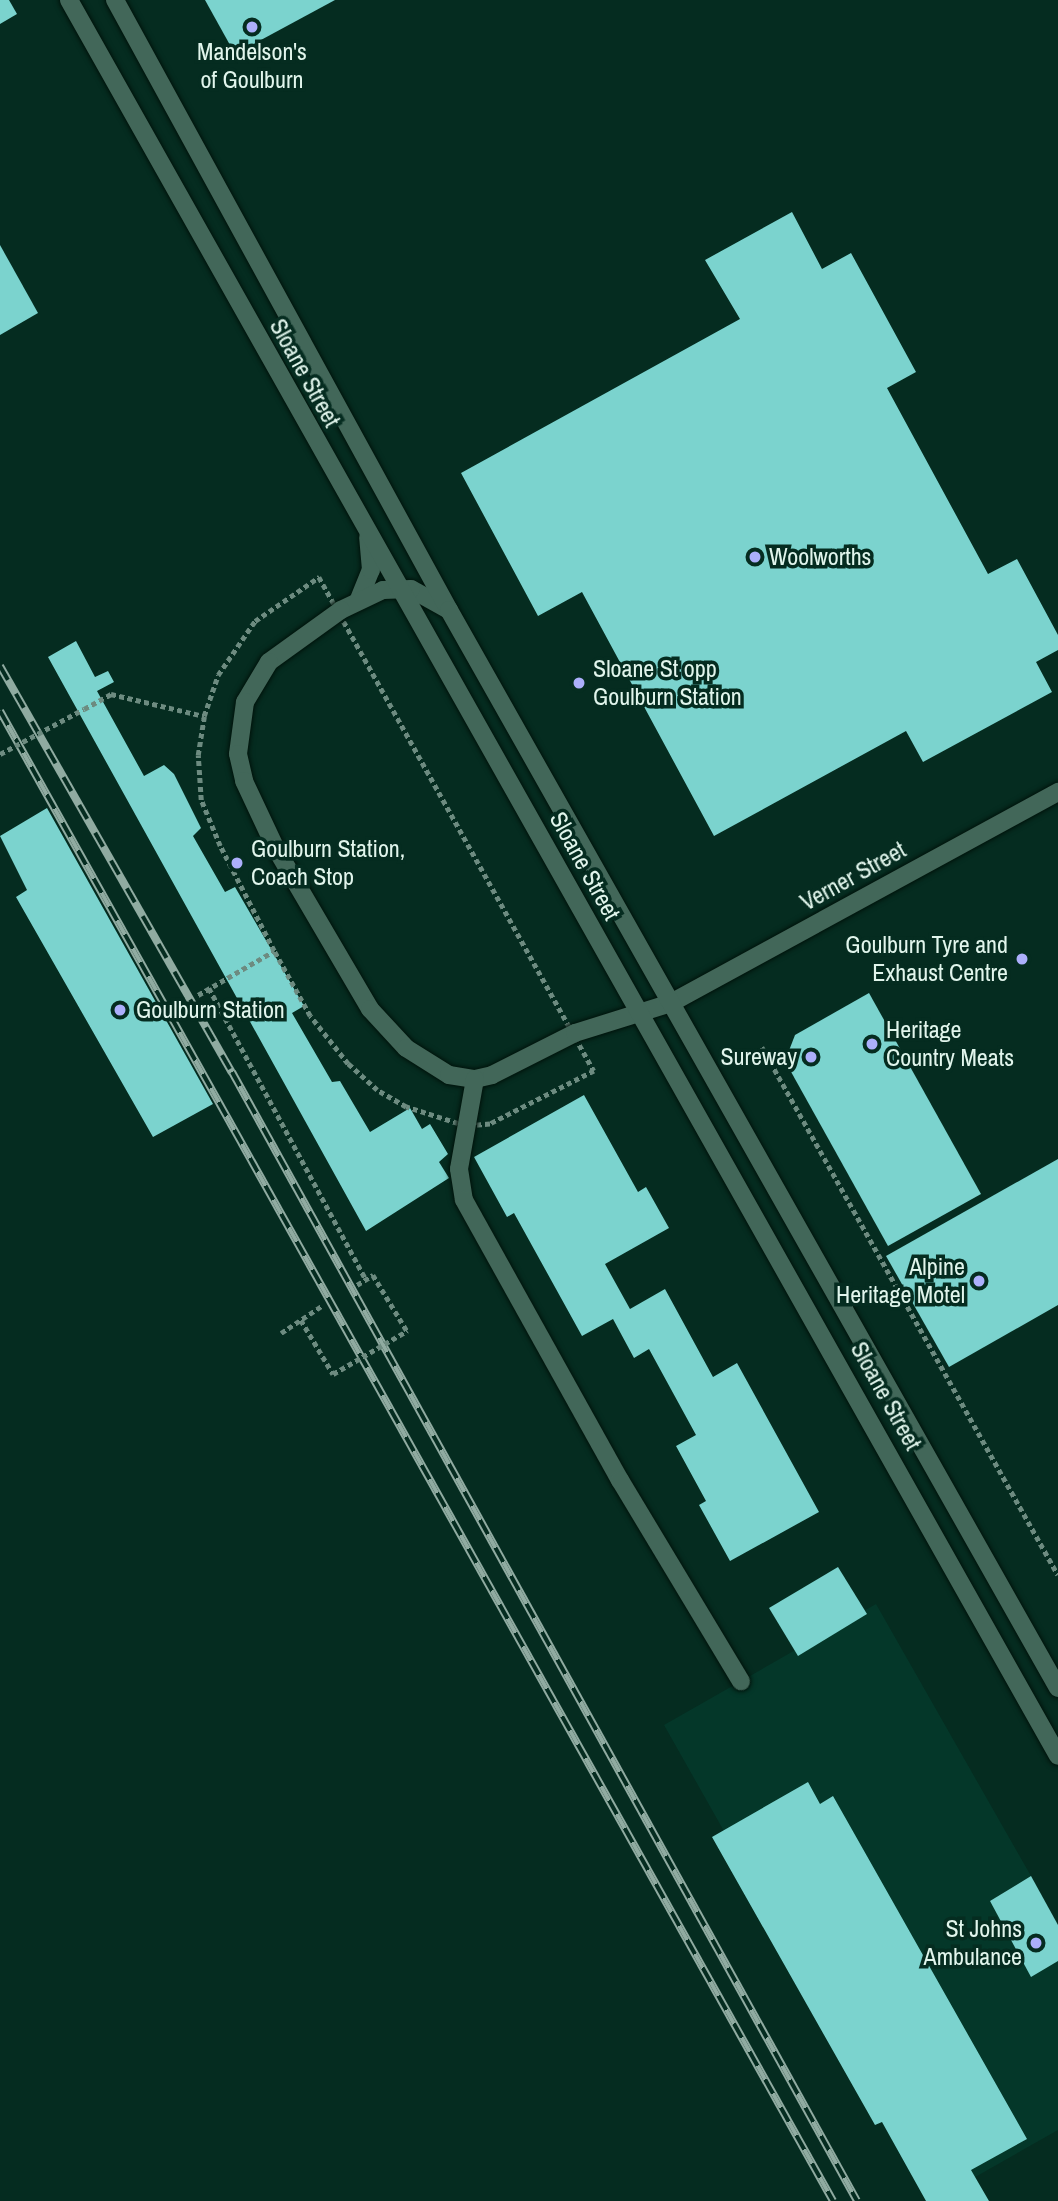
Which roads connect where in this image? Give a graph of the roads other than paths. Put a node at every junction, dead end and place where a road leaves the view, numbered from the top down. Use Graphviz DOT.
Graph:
graph roads {
  1 [pos="69,0"];
  2 [pos="115,0"];
  3 [pos="368,537"];
  4 [pos="397,588"];
  5 [pos="359,599"];
  6 [pos="449,610"];
  7 [pos="1058,792"];
  8 [pos="671,1003"];
  9 [pos="638,1012"];
  10 [pos="475,1079"];
  11 [pos="741,1681"];
  12 [pos="1058,1688"];
  13 [pos="1058,1756"];
  1 -- 3 [label="street, Sloane Street"];
  2 -- 6 [label="street, Sloane Street"];
  3 -- 4 [label="street, Sloane Street"];
  3 -- 5 [label="street"];
  4 -- 5 [label="street"];
  4 -- 6 [label="street"];
  4 -- 9 [label="street, Sloane Street"];
  5 -- 10 [label="street"];
  6 -- 8 [label="street, Sloane Street"];
  7 -- 8 [label="street, Verner Street"];
  8 -- 9 [label="street, Verner Street"];
  8 -- 12 [label="street, Sloane Street"];
  9 -- 10 [label="street, Verner Street"];
  9 -- 13 [label="street, Sloane Street"];
  10 -- 11 [label="street"];
}
